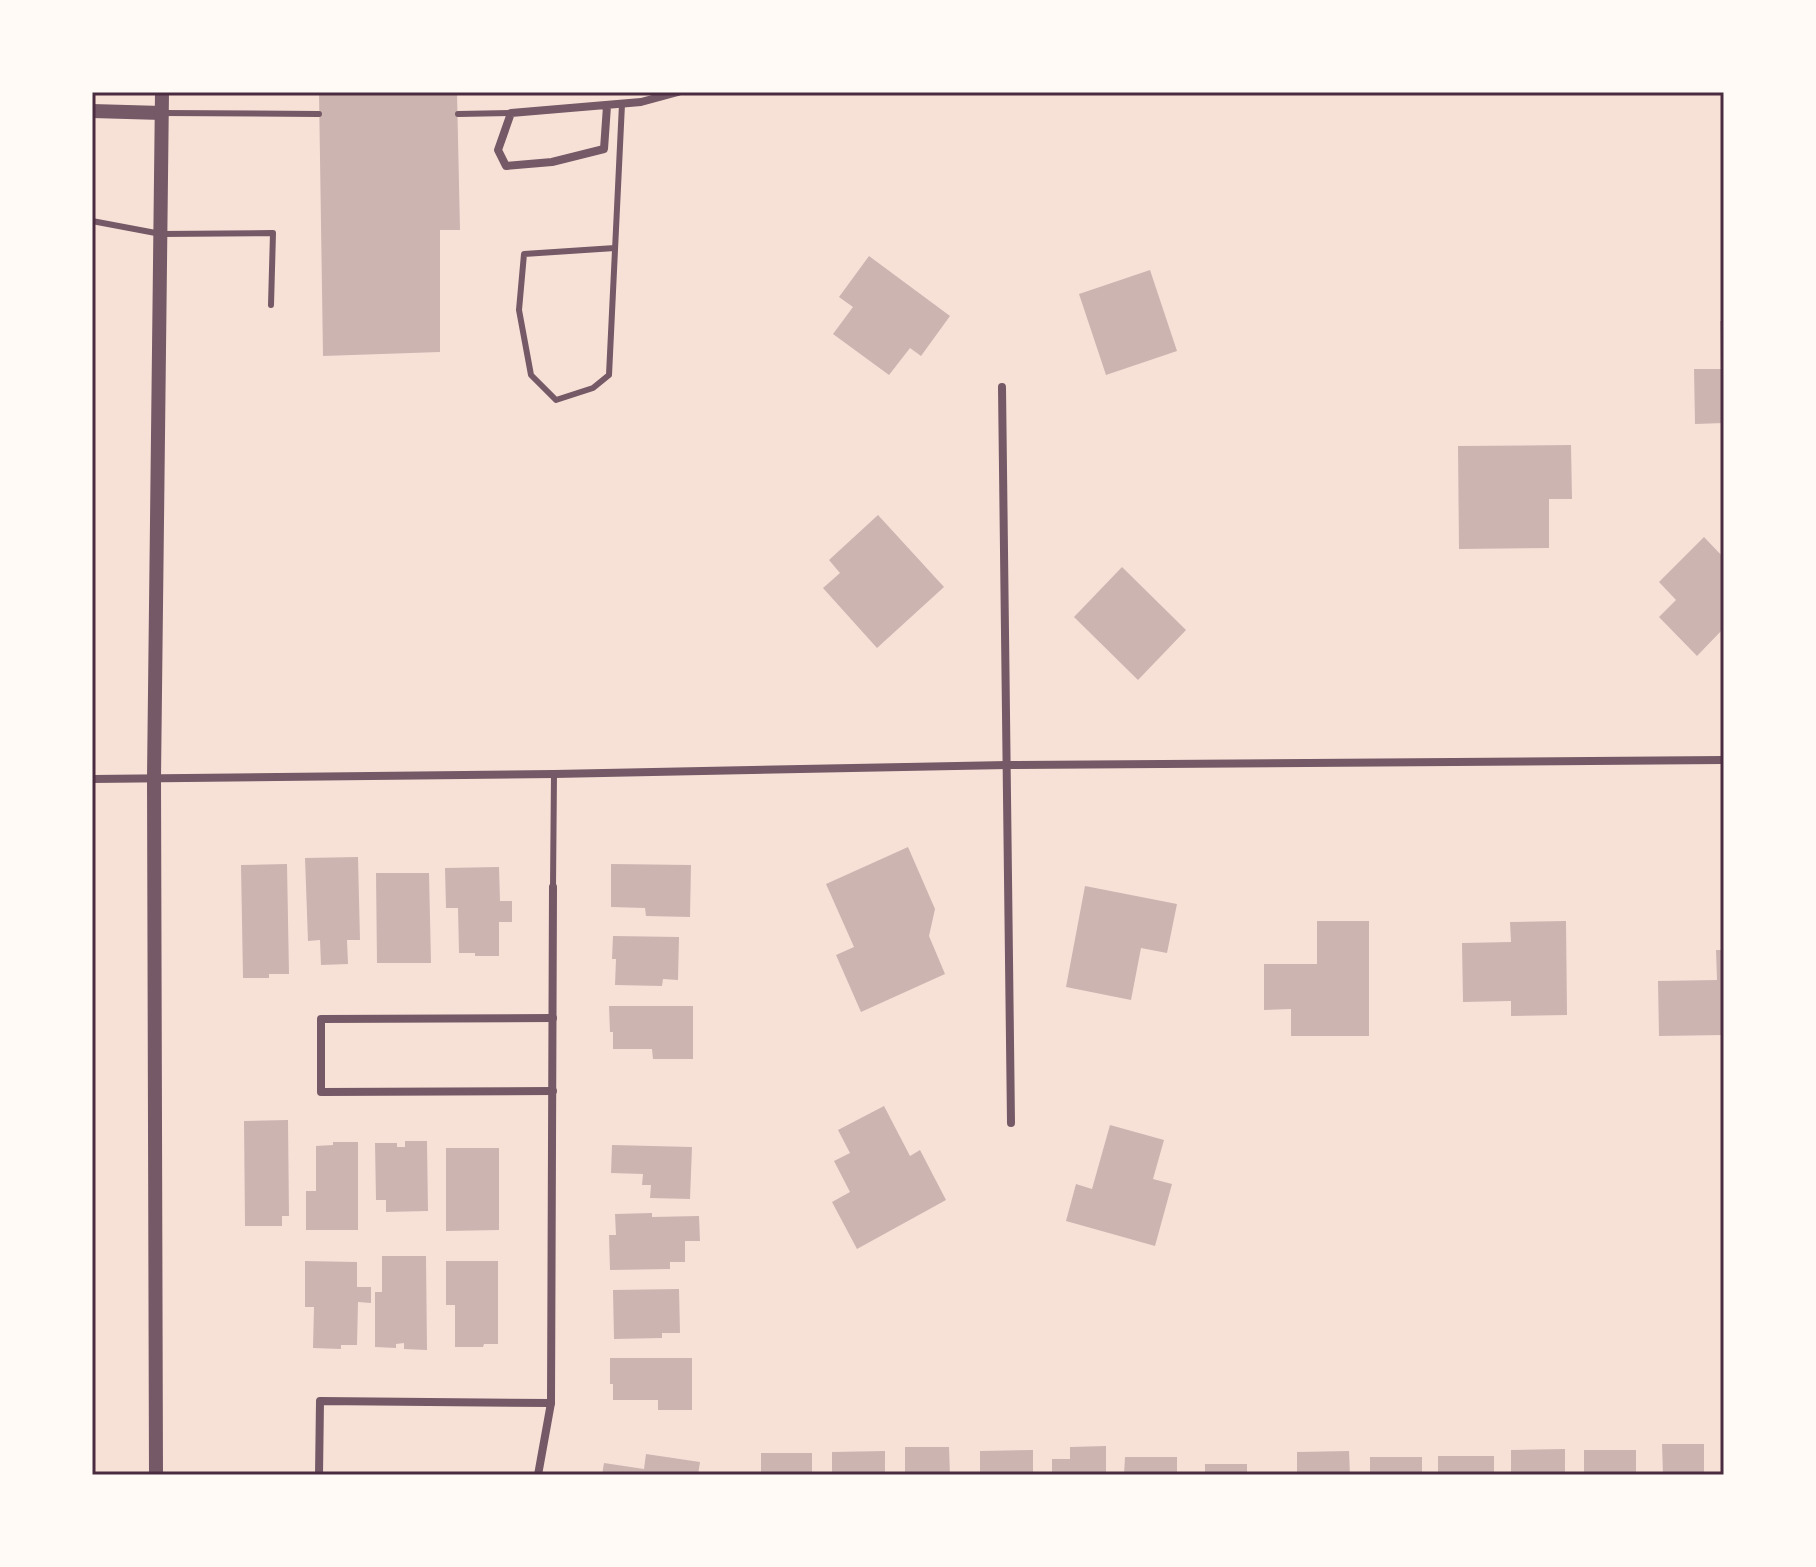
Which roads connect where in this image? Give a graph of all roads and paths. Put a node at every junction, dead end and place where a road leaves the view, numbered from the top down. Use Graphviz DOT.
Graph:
graph roads {
  1 [pos="162,92"];
  2 [pos="678,92"];
  3 [pos="622,104"];
  4 [pos="607,106"];
  5 [pos="92,111"];
  6 [pos="162,113"];
  7 [pos="511,113"];
  8 [pos="319,114"];
  9 [pos="458,114"];
  10 [pos="92,221"];
  11 [pos="161,234"];
  12 [pos="615,248"];
  13 [pos="271,305"];
  14 [pos="1002,387"];
  15 [pos="1724,760"];
  16 [pos="1007,765"];
  17 [pos="554,774"];
  18 [pos="154,778"];
  19 [pos="92,779"];
  20 [pos="553,887"];
  21 [pos="553,1018"];
  22 [pos="553,1091"];
  23 [pos="1011,1123"];
  24 [pos="551,1403"];
  25 [pos="156,1475"];
  26 [pos="319,1475"];
  27 [pos="538,1475"];
  1 -- 6 [label="street"];
  2 -- 3 [label="street"];
  3 -- 4 [label="street"];
  3 -- 12 [label="lane"];
  4 -- 7 [label="street"];
  4 -- 7 [label="street"];
  5 -- 6 [label="street"];
  6 -- 8 [label="lane"];
  6 -- 11 [label="street"];
  7 -- 9 [label="lane"];
  10 -- 11 [label="lane"];
  11 -- 13 [label="lane"];
  11 -- 18 [label="street"];
  12 -- 12 [label="lane"];
  14 -- 16 [label="street"];
  15 -- 16 [label="street"];
  16 -- 17 [label="street"];
  16 -- 23 [label="street"];
  17 -- 18 [label="street"];
  17 -- 20 [label="lane"];
  18 -- 19 [label="street"];
  18 -- 25 [label="street"];
  20 -- 21 [label="street"];
  21 -- 22 [label="street"];
  21 -- 22 [label="street"];
  22 -- 24 [label="street"];
  24 -- 26 [label="street"];
  24 -- 27 [label="street"];
}
